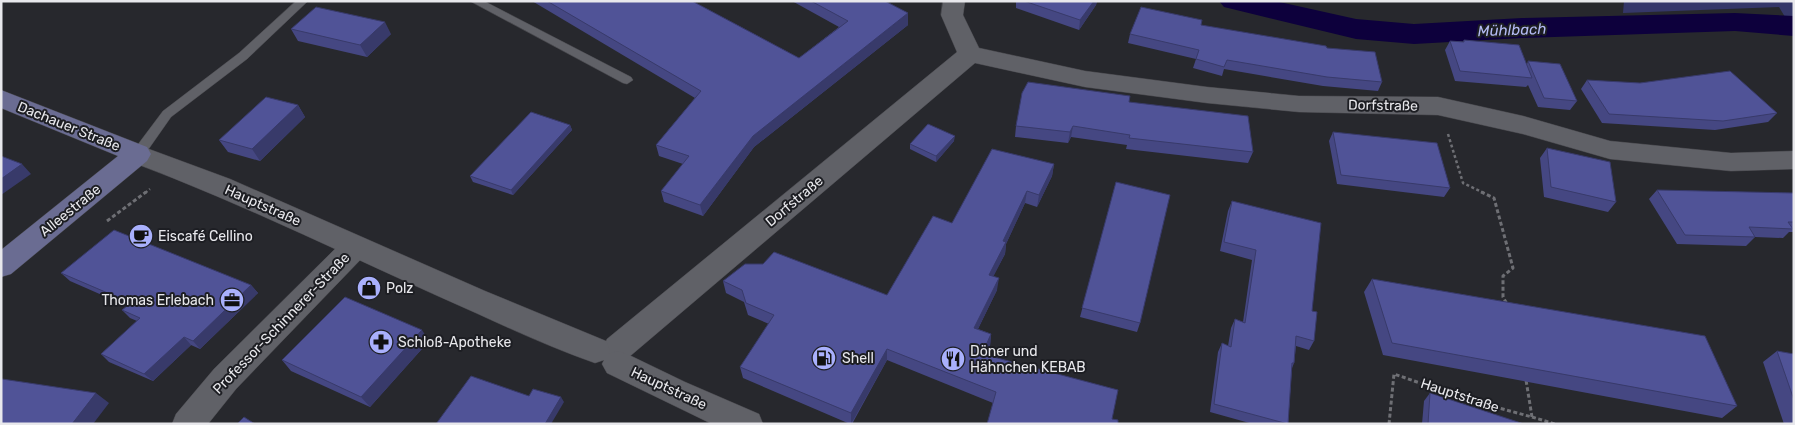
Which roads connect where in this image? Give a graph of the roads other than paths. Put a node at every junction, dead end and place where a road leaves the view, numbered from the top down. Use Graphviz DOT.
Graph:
graph roads {
  1 [pos="303,1"];
  2 [pos="475,1"];
  3 [pos="954,1"];
  4 [pos="970,54"];
  5 [pos="627,80"];
  6 [pos="1,98"];
  7 [pos="138,154"];
  8 [pos="1794,160"];
  9 [pos="355,247"];
  10 [pos="1,266"];
  11 [pos="610,354"];
  12 [pos="188,424"];
  13 [pos="747,424"];
  1 -- 7 [label="lane"];
  2 -- 5 [label="lane"];
  3 -- 4 [label="street"];
  4 -- 8 [label="street, Dorfstraße"];
  4 -- 11 [label="street, Dorfstraße"];
  6 -- 7 [label="main road, Dachauer Straße"];
  7 -- 9 [label="street, Hauptstraße"];
  7 -- 10 [label="main road, Alleestraße"];
  9 -- 11 [label="street, Hauptstraße"];
  9 -- 12 [label="street, Professor-Schinnerer-Straße"];
  11 -- 13 [label="street, Hauptstraße"];
}
